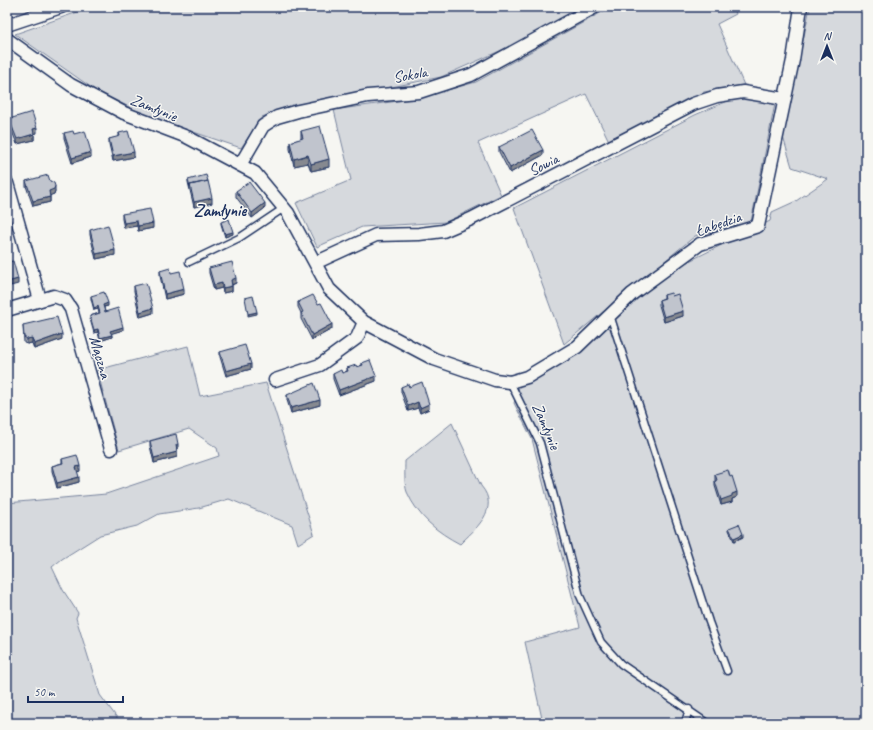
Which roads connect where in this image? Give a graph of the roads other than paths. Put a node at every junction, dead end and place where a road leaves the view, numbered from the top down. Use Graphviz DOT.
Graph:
graph roads {
  1 [pos="61,7"];
  2 [pos="595,7"];
  3 [pos="801,7"];
  4 [pos="7,25"];
  5 [pos="7,39"];
  6 [pos="784,98"];
  7 [pos="240,165"];
  8 [pos="7,183"];
  9 [pos="284,208"];
  10 [pos="189,262"];
  11 [pos="315,263"];
  12 [pos="40,300"];
  13 [pos="7,310"];
  14 [pos="610,315"];
  15 [pos="364,322"];
  16 [pos="275,380"];
  17 [pos="510,382"];
  18 [pos="111,449"];
  19 [pos="727,671"];
  20 [pos="688,709"];
  21 [pos="685,723"];
  22 [pos="707,723"];
  1 -- 4 [label="street"];
  2 -- 7 [label="street, Sokola"];
  3 -- 6 [label="street, Łabędzia"];
  5 -- 7 [label="street, Zamłynie"];
  6 -- 11 [label="street, Sowia"];
  6 -- 14 [label="street, Łabędzia"];
  7 -- 9 [label="street, Zamłynie"];
  8 -- 12 [label="street"];
  9 -- 10 [label="lane"];
  9 -- 11 [label="street, Zamłynie"];
  11 -- 15 [label="street, Zamłynie"];
  12 -- 13 [label="street, Mączna"];
  12 -- 18 [label="street, Mączna"];
  14 -- 17 [label="street, Łabędzia"];
  14 -- 19 [label="lane"];
  15 -- 16 [label="street"];
  15 -- 17 [label="street, Zamłynie"];
  17 -- 20 [label="lane, Zamłynie"];
  20 -- 21 [label="lane"];
  20 -- 22 [label="lane, Zamłynie"];
}
